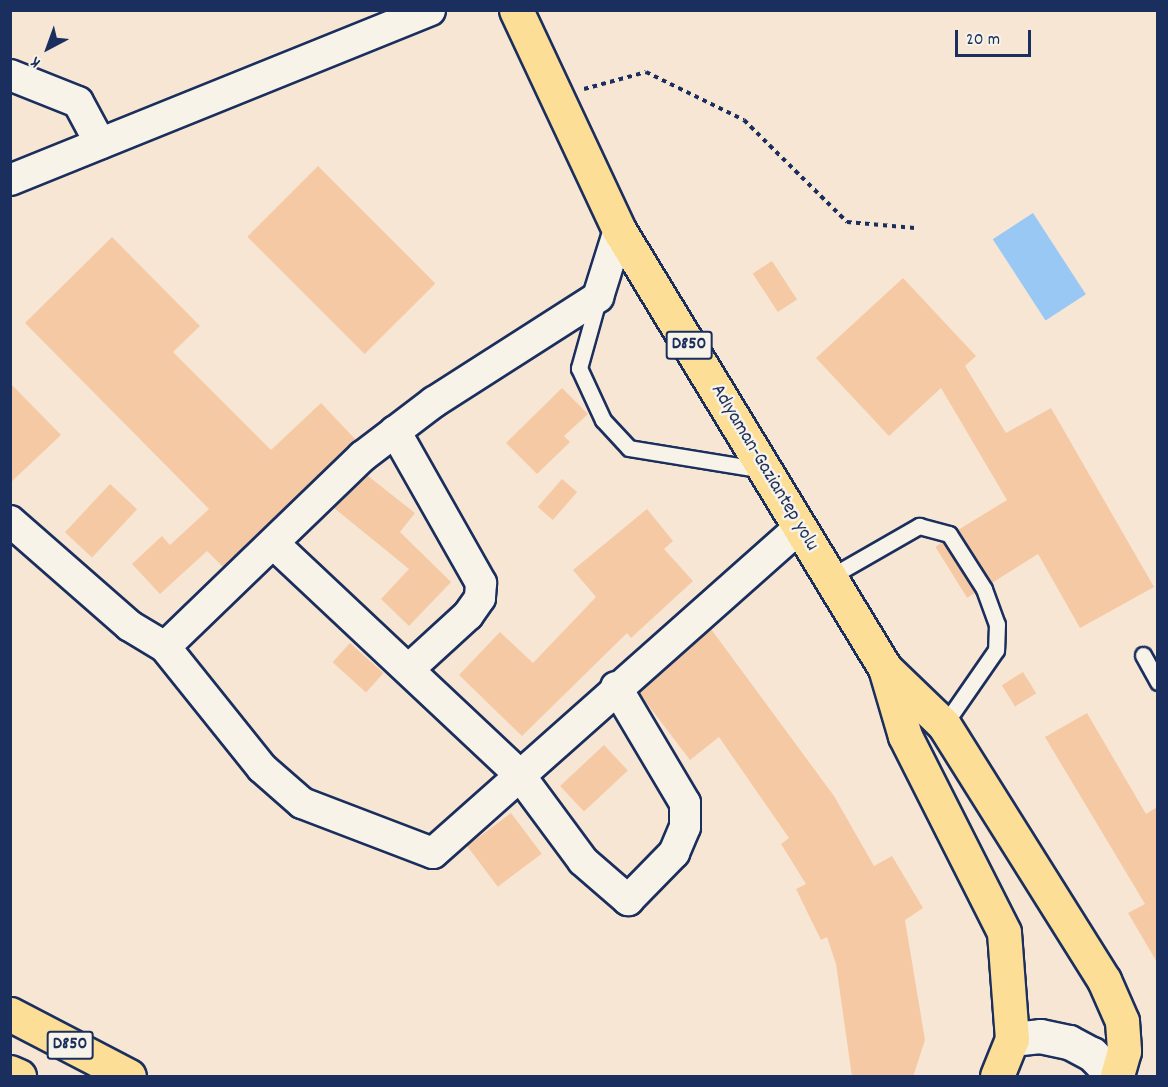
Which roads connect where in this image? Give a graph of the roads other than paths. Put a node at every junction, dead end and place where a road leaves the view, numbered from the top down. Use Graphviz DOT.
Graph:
graph roads {
  1 [pos="430,10"];
  2 [pos="516,10"];
  3 [pos="10,75"];
  4 [pos="100,143"];
  5 [pos="10,180"];
  6 [pos="619,230"];
  7 [pos="598,297"];
  8 [pos="395,431"];
  9 [pos="765,471"];
  10 [pos="10,521"];
  11 [pos="800,527"];
  12 [pos="274,544"];
  13 [pos="830,577"];
  14 [pos="165,647"];
  15 [pos="1143,655"];
  16 [pos="885,668"];
  17 [pos="409,669"];
  18 [pos="1158,682"];
  19 [pos="616,687"];
  20 [pos="944,725"];
  21 [pos="518,772"];
  22 [pos="10,1014"];
  23 [pos="1012,1039"];
  24 [pos="10,1072"];
  25 [pos="19,1077"];
  26 [pos="129,1077"];
  27 [pos="997,1077"];
  28 [pos="1115,1077"];
  1 -- 4 [label="street"];
  2 -- 6 [label="main road, Adıyaman-Gaziantep yolu / D850"];
  3 -- 4 [label="street"];
  4 -- 5 [label="street"];
  6 -- 7 [label="street"];
  6 -- 9 [label="main road, Adıyaman-Gaziantep yolu / D850"];
  7 -- 8 [label="street"];
  7 -- 9 [label="lane"];
  8 -- 12 [label="street"];
  8 -- 17 [label="street"];
  9 -- 11 [label="main road, Adıyaman-Gaziantep yolu / D850"];
  10 -- 14 [label="street"];
  11 -- 13 [label="main road, Adıyaman-Gaziantep yolu / D850"];
  11 -- 19 [label="street"];
  12 -- 14 [label="street"];
  12 -- 17 [label="street"];
  13 -- 16 [label="main road, Adıyaman-Gaziantep yolu / D850"];
  13 -- 20 [label="lane"];
  14 -- 21 [label="street"];
  15 -- 18 [label="lane"];
  16 -- 20 [label="main road"];
  16 -- 23 [label="main road"];
  17 -- 21 [label="street"];
  19 -- 21 [label="street"];
  19 -- 21 [label="street"];
  20 -- 28 [label="main road"];
  22 -- 26 [label="main road, D850"];
  23 -- 27 [label="main road"];
  23 -- 28 [label="main road"];
  24 -- 25 [label="main road"];
}
